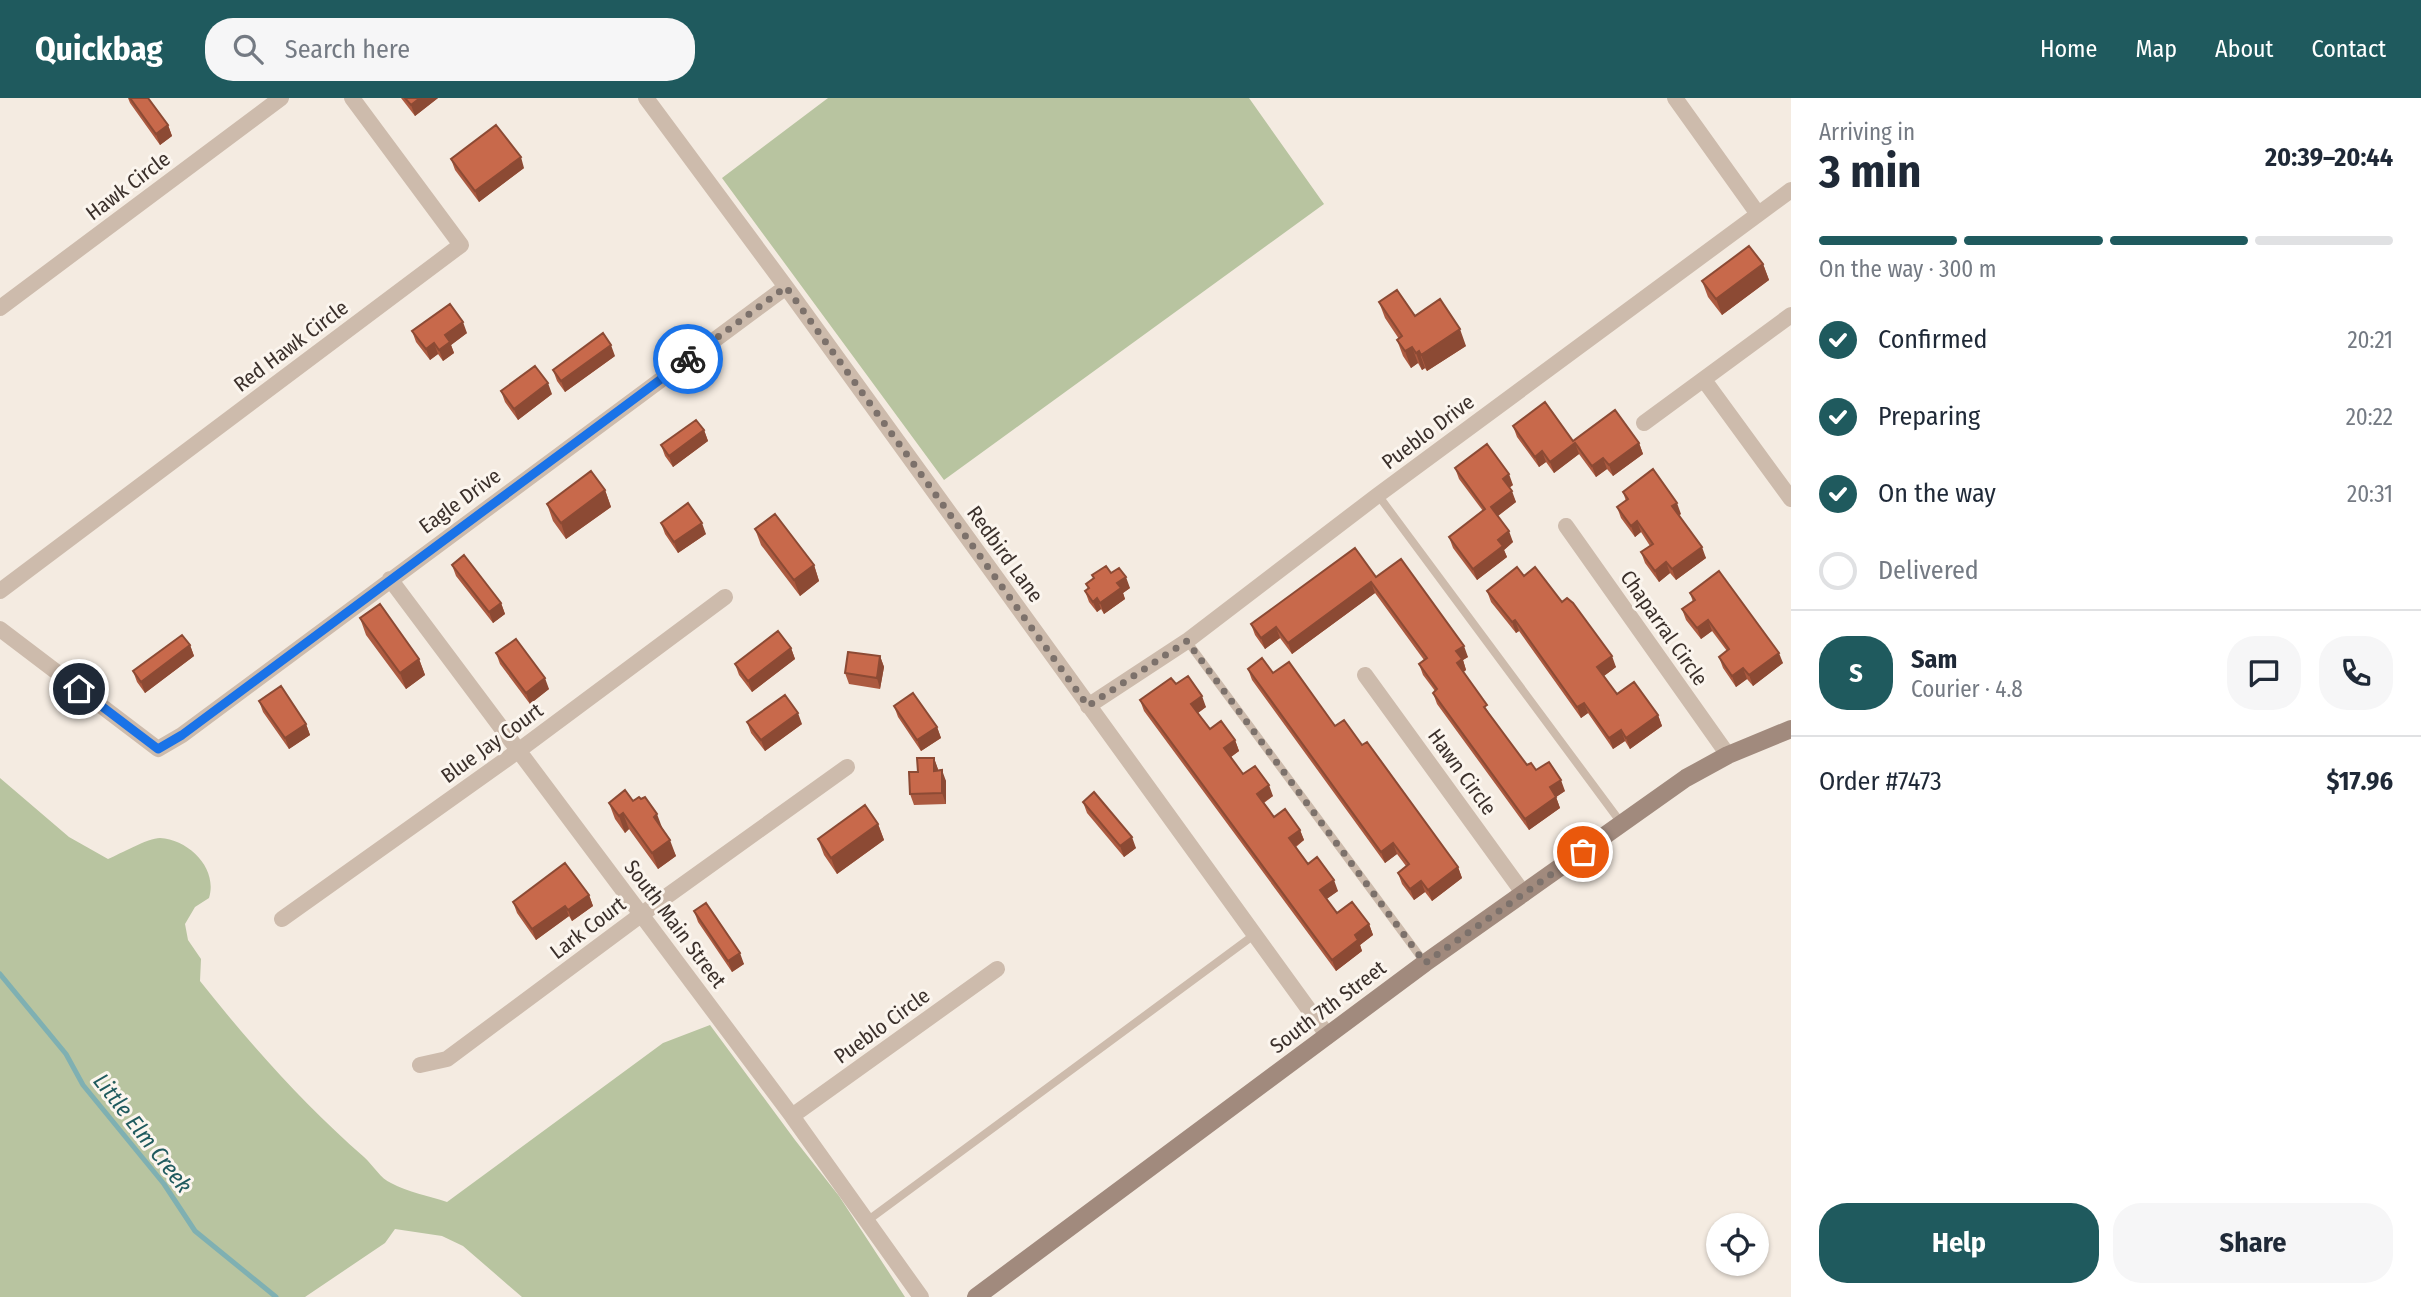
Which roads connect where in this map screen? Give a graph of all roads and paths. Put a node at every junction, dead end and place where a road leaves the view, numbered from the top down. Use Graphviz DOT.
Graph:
graph roads {
  1 [pos="281,98"];
  2 [pos="352,98"];
  3 [pos="646,98"];
  4 [pos="1675,98"];
  5 [pos="1791,190"];
  6 [pos="1758,214"];
  7 [pos="786,287"];
  8 [pos="0,308"];
  9 [pos="1791,315"];
  10 [pos="1704,380"];
  11 [pos="1644,423"];
  12 [pos="1378,495"];
  13 [pos="1791,499"];
  14 [pos="1566,526"];
  15 [pos="390,579"];
  16 [pos="0,591"];
  17 [pos="725,597"];
  18 [pos="0,629"];
  19 [pos="1187,641"];
  20 [pos="1365,675"];
  21 [pos="1088,706"];
  22 [pos="1791,729"];
  23 [pos="518,751"];
  24 [pos="1728,755"];
  25 [pos="847,768"];
  26 [pos="1622,824"];
  27 [pos="1524,894"];
  28 [pos="642,914"];
  29 [pos="282,919"];
  30 [pos="1254,935"];
  31 [pos="1425,963"];
  32 [pos="996,969"];
  33 [pos="1328,1036"];
  34 [pos="420,1065"];
  35 [pos="792,1116"];
  36 [pos="867,1221"];
  37 [pos="922,1297"];
  38 [pos="976,1297"];
  1 -- 8 [label="street, Hawk Circle"];
  2 -- 16 [label="street, Red Hawk Circle"];
  3 -- 7 [label="street, Redbird Lane"];
  4 -- 6 [label="street"];
  5 -- 6 [label="street, Pueblo Drive"];
  6 -- 12 [label="street, Pueblo Drive"];
  7 -- 15 [label="street, Eagle Drive"];
  7 -- 21 [label="street, Redbird Lane"];
  9 -- 10 [label="street"];
  10 -- 11 [label="street"];
  10 -- 13 [label="street"];
  12 -- 19 [label="street, Pueblo Drive"];
  12 -- 26 [label="lane"];
  14 -- 24 [label="street, Chaparral Circle"];
  15 -- 18 [label="street, Eagle Drive"];
  15 -- 23 [label="street, South Main Street"];
  17 -- 23 [label="street, Blue Jay Court"];
  19 -- 21 [label="street, Pueblo Drive"];
  19 -- 31 [label="lane"];
  20 -- 27 [label="street, Hawn Circle"];
  21 -- 30 [label="street, Redbird Lane"];
  22 -- 24 [label="main road, South 7th Street"];
  23 -- 28 [label="street, South Main Street"];
  23 -- 29 [label="street, Blue Jay Court"];
  24 -- 26 [label="main road, South 7th Street"];
  25 -- 28 [label="street, Lark Court"];
  26 -- 27 [label="main road, South 7th Street"];
  27 -- 31 [label="main road, South 7th Street"];
  28 -- 34 [label="street, Lark Court"];
  28 -- 35 [label="street, South Main Street"];
  30 -- 33 [label="street, Redbird Lane"];
  30 -- 36 [label="lane"];
  31 -- 33 [label="main road, South 7th Street"];
  32 -- 35 [label="street, Pueblo Circle"];
  33 -- 38 [label="main road, South 7th Street"];
  35 -- 36 [label="street, South Main Street"];
  36 -- 37 [label="street, South Main Street"];
}
